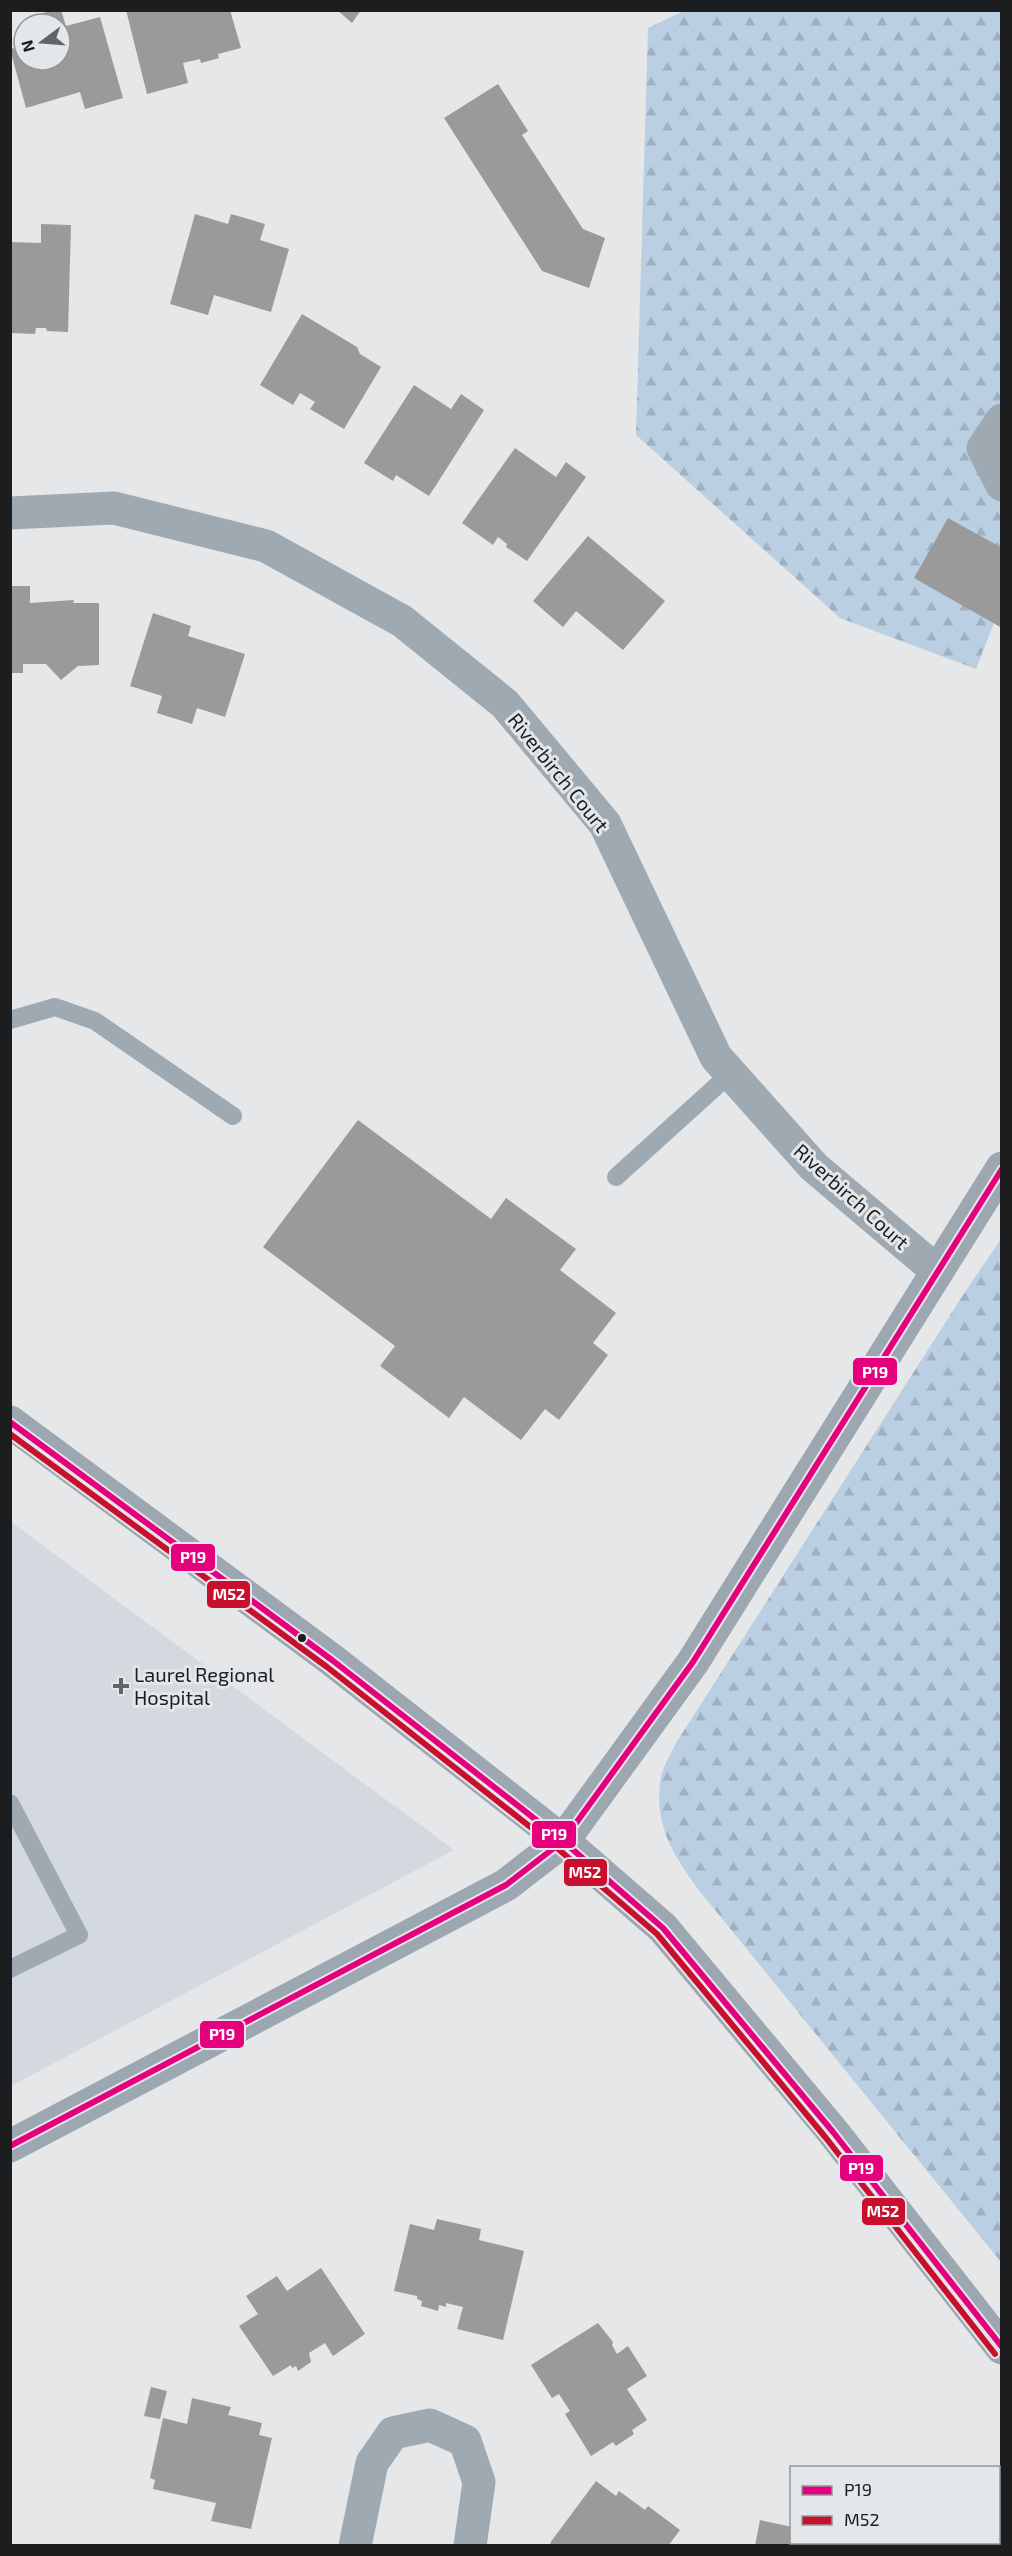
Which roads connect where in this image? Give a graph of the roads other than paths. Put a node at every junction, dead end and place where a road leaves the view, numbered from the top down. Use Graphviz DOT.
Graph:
graph roads {
  1 [pos="1002,420"];
  2 [pos="1002,485"];
  3 [pos="10,513"];
  4 [pos="10,1020"];
  5 [pos="731,1073"];
  6 [pos="233,1116"];
  7 [pos="1002,1168"];
  8 [pos="616,1177"];
  9 [pos="937,1271"];
  10 [pos="10,1422"];
  11 [pos="10,1803"];
  12 [pos="563,1841"];
  13 [pos="10,1969"];
  14 [pos="10,2146"];
  15 [pos="1002,2348"];
  16 [pos="355,2546"];
  17 [pos="470,2546"];
  1 -- 2 [label="street"];
  3 -- 5 [label="street, Riverbirch Court"];
  4 -- 6 [label="lane"];
  5 -- 8 [label="lane"];
  5 -- 9 [label="street, Riverbirch Court"];
  7 -- 9 [label="street"];
  9 -- 12 [label="street"];
  10 -- 12 [label="street"];
  11 -- 13 [label="lane"];
  12 -- 14 [label="street"];
  12 -- 15 [label="street"];
  16 -- 17 [label="street"];
}
